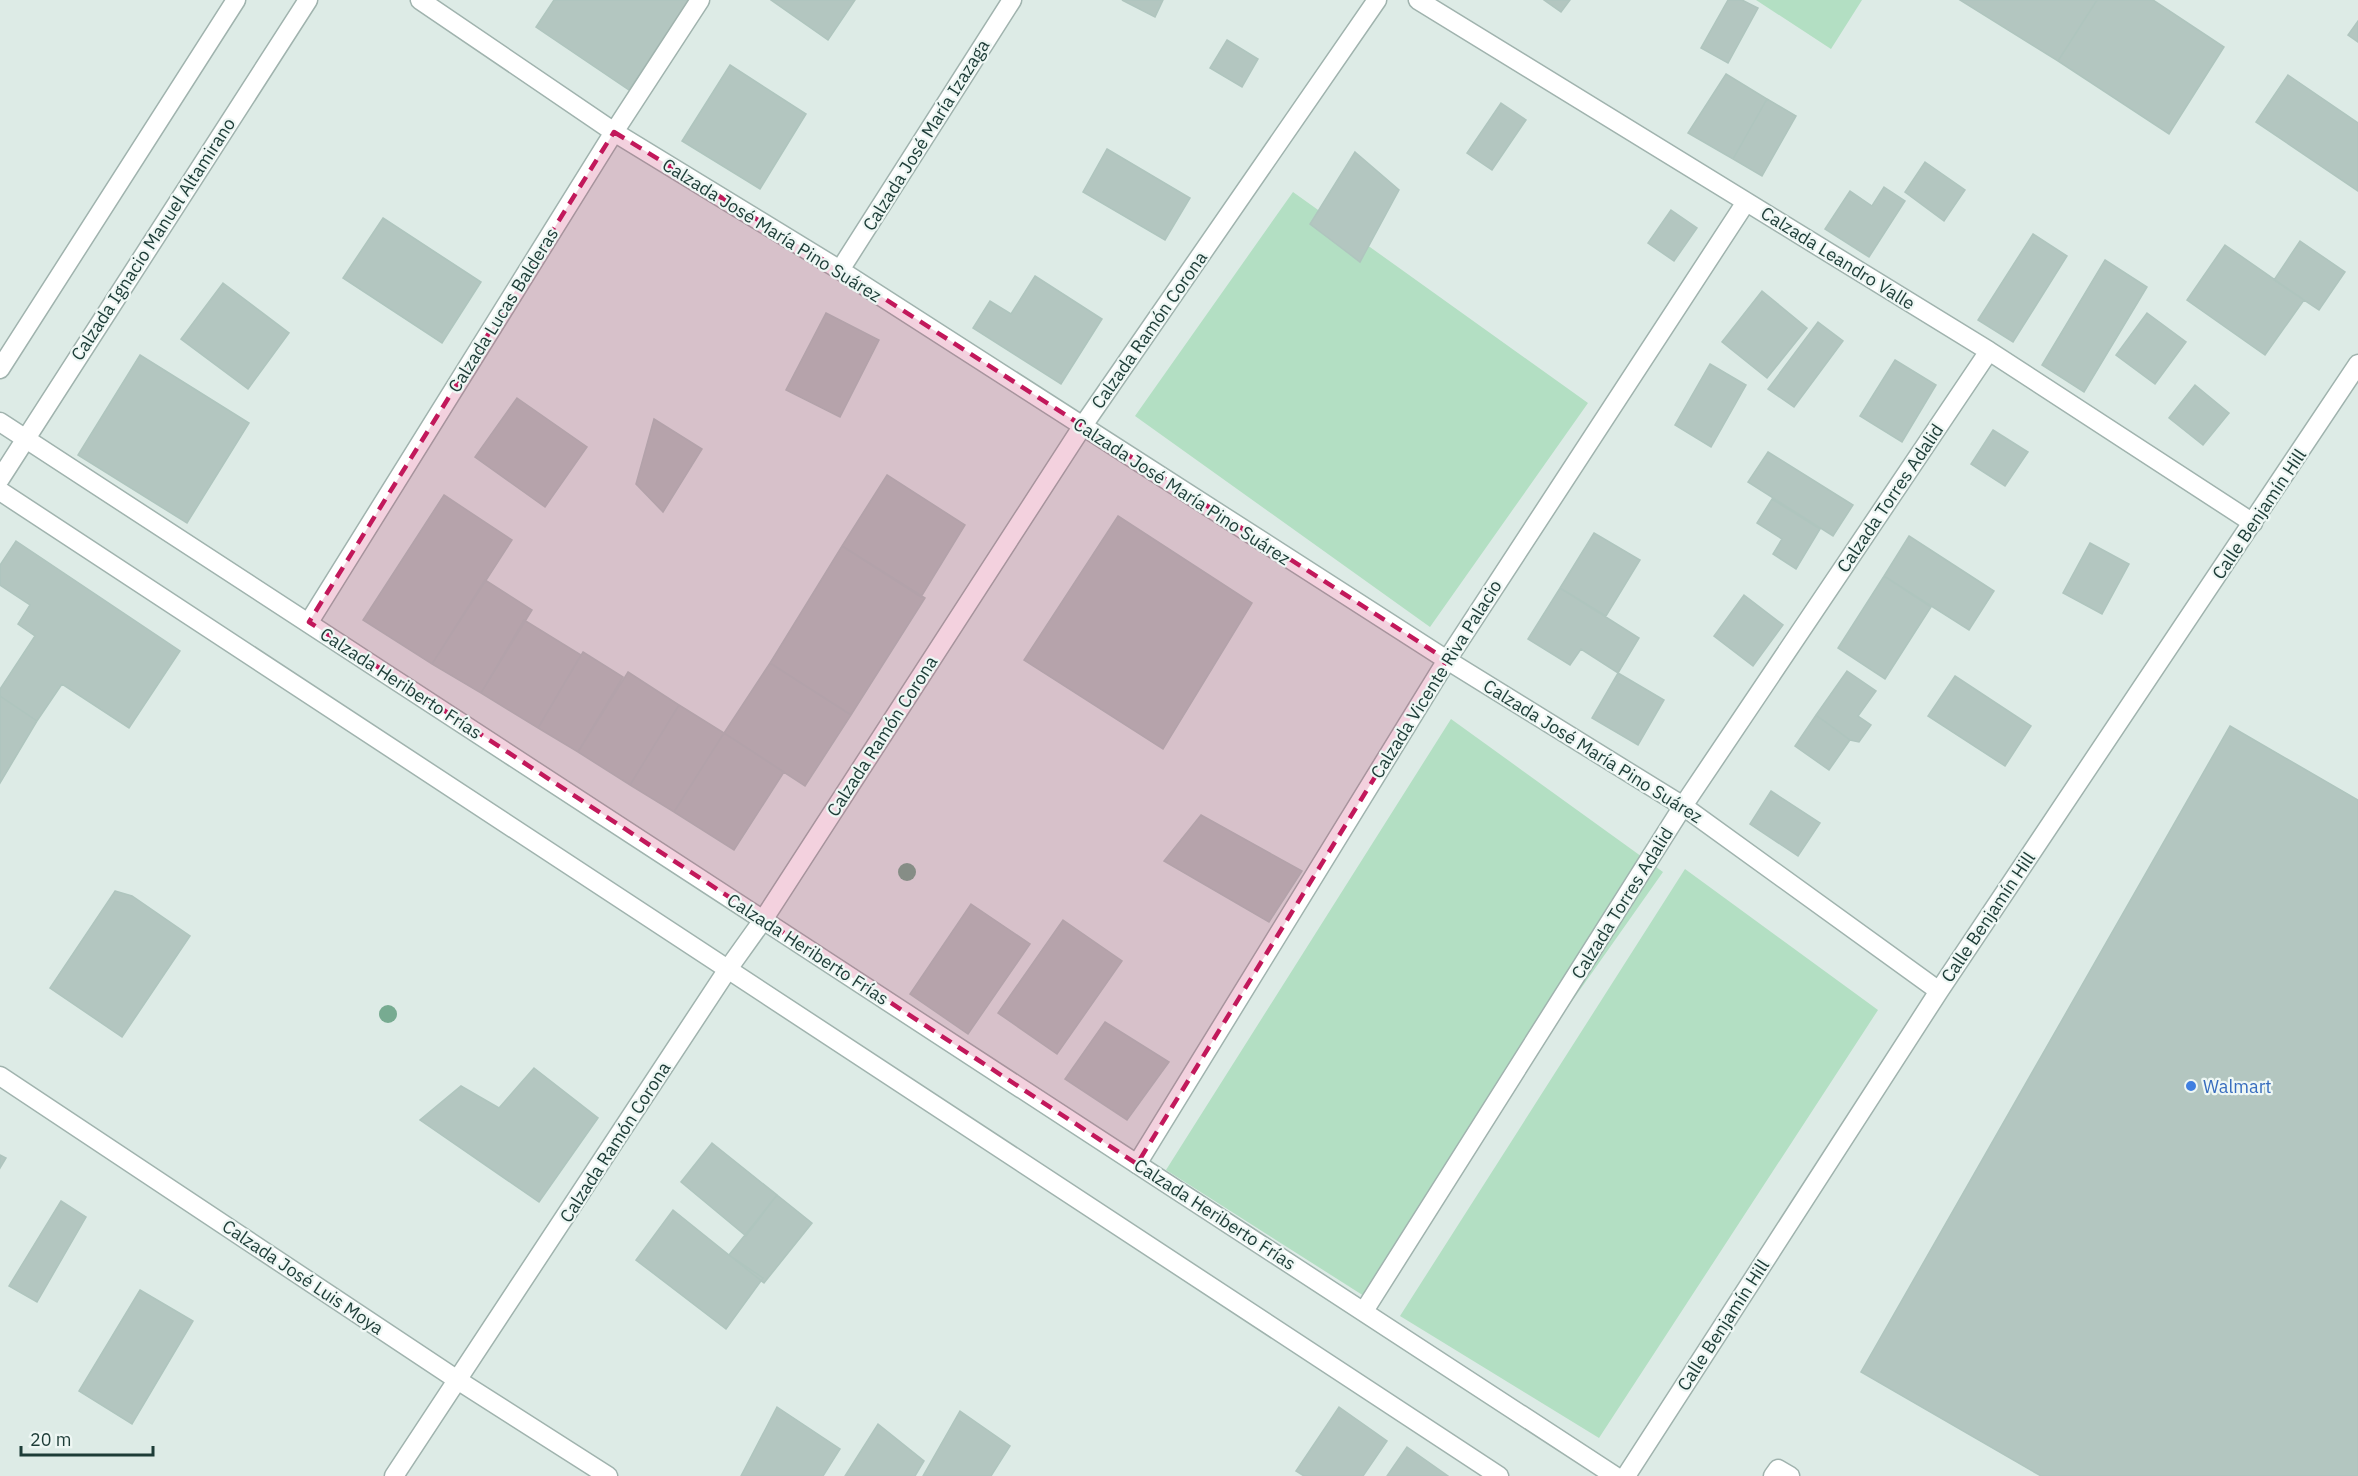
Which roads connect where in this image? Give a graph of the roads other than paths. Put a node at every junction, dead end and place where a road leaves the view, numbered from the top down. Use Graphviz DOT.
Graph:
graph roads {
  1 [pos="237,0"];
  2 [pos="308,0"];
  3 [pos="420,0"];
  4 [pos="700,0"];
  5 [pos="1012,0"];
  6 [pos="1377,0"];
  7 [pos="1418,0"];
  8 [pos="614,132"];
  9 [pos="1746,202"];
  10 [pos="840,270"];
  11 [pos="1989,351"];
  12 [pos="2358,364"];
  13 [pos="0,369"];
  14 [pos="0,422"];
  15 [pos="1082,427"];
  16 [pos="24,438"];
  17 [pos="0,479"];
  18 [pos="0,491"];
  19 [pos="2253,523"];
  20 [pos="309,622"];
  21 [pos="1447,660"];
  22 [pos="1683,806"];
  23 [pos="763,920"];
  24 [pos="728,969"];
  25 [pos="1939,991"];
  26 [pos="0,1076"];
  27 [pos="1137,1164"];
  28 [pos="1364,1311"];
  29 [pos="459,1381"];
  30 [pos="394,1476"];
  31 [pos="608,1476"];
  32 [pos="1499,1476"];
  33 [pos="1616,1476"];
  34 [pos="1626,1476"];
  35 [pos="1773,1476"];
  36 [pos="1790,1476"];
  1 -- 13 [label="street"];
  2 -- 16 [label="street, Calzada Ignacio Manuel Altamirano"];
  3 -- 8 [label="street, Calzada José María Pino Suárez"];
  4 -- 8 [label="street, Calzada Lucas Balderas"];
  5 -- 10 [label="street, Calzada José María Izazaga"];
  6 -- 15 [label="street, Calzada Ramón Corona"];
  7 -- 9 [label="street, Calzada Leandro Valle"];
  8 -- 10 [label="street, Calzada José María Pino Suárez"];
  8 -- 20 [label="street, Calzada Lucas Balderas"];
  9 -- 11 [label="street, Calzada Leandro Valle"];
  9 -- 21 [label="street, Calzada Vicente Riva Palacio"];
  10 -- 15 [label="street, Calzada José María Pino Suárez"];
  11 -- 19 [label="street, Calzada Leandro Valle"];
  11 -- 22 [label="street, Calzada Torres Adalid"];
  12 -- 19 [label="street, Calle Benjamín Hill"];
  14 -- 16 [label="street, Calzada Heriberto Frías"];
  15 -- 21 [label="street, Calzada José María Pino Suárez"];
  15 -- 23 [label="street, Calzada Ramón Corona"];
  16 -- 17 [label="street, Calzada Ignacio Manuel Altamirano"];
  16 -- 20 [label="street, Calzada Heriberto Frías"];
  18 -- 24 [label="street"];
  19 -- 25 [label="street, Calle Benjamín Hill"];
  20 -- 23 [label="street, Calzada Heriberto Frías"];
  21 -- 22 [label="street, Calzada José María Pino Suárez"];
  21 -- 27 [label="street, Calzada Vicente Riva Palacio"];
  22 -- 25 [label="street, Calzada José María Pino Suárez"];
  22 -- 28 [label="street, Calzada Torres Adalid"];
  23 -- 24 [label="street, Calzada Ramón Corona"];
  23 -- 27 [label="street, Calzada Heriberto Frías"];
  24 -- 29 [label="street, Calzada Ramón Corona"];
  24 -- 32 [label="street"];
  25 -- 34 [label="street, Calle Benjamín Hill"];
  26 -- 29 [label="street, Calzada José Luis Moya"];
  27 -- 28 [label="street, Calzada Heriberto Frías"];
  28 -- 33 [label="street, Calzada Heriberto Frías"];
  29 -- 30 [label="street, Calzada Ramón Corona"];
  29 -- 31 [label="street, Calzada José Luis Moya"];
  35 -- 36 [label="street"];
}
